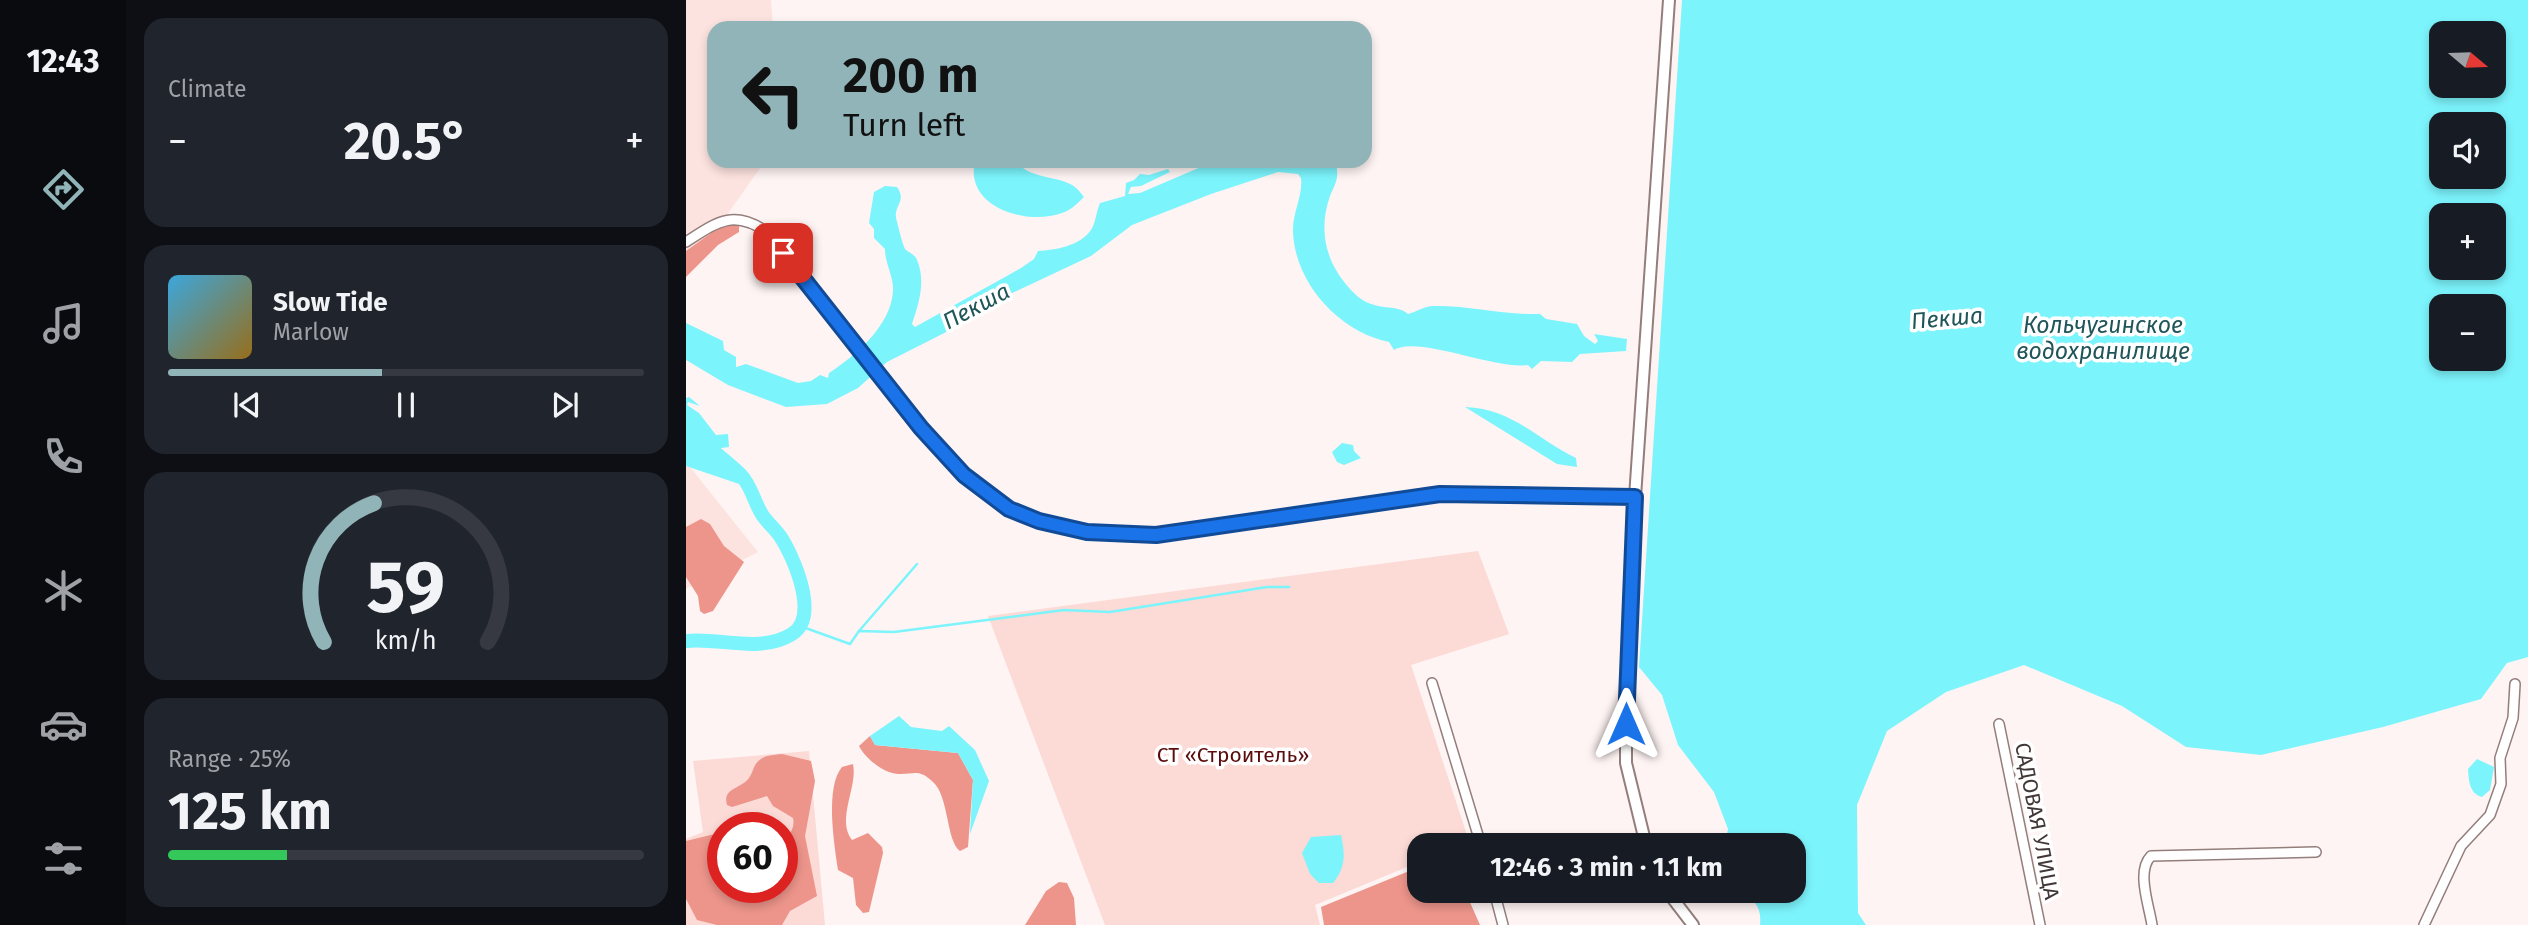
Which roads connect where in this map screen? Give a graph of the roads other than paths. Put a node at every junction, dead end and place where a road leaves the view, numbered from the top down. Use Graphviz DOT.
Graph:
graph roads {
  1 [pos="1669,0"];
  2 [pos="686,242"];
  3 [pos="1635,497"];
  4 [pos="1432,684"];
  5 [pos="2515,684"];
  6 [pos="1999,724"];
  7 [pos="1477,833"];
  8 [pos="1643,833"];
  9 [pos="2316,852"];
  10 [pos="1497,903"];
  11 [pos="1676,903"];
  12 [pos="1503,925"];
  13 [pos="1693,925"];
  14 [pos="2040,925"];
  15 [pos="2152,925"];
  16 [pos="2424,925"];
  1 -- 3 [label="main road"];
  2 -- 3 [label="street"];
  3 -- 8 [label="main road"];
  4 -- 7 [label="street"];
  5 -- 16 [label="street"];
  6 -- 14 [label="street, САДОВАЯ УЛИЦА"];
  9 -- 15 [label="street"];
  10 -- 12 [label="street"];
  11 -- 13 [label="main road"];
}
